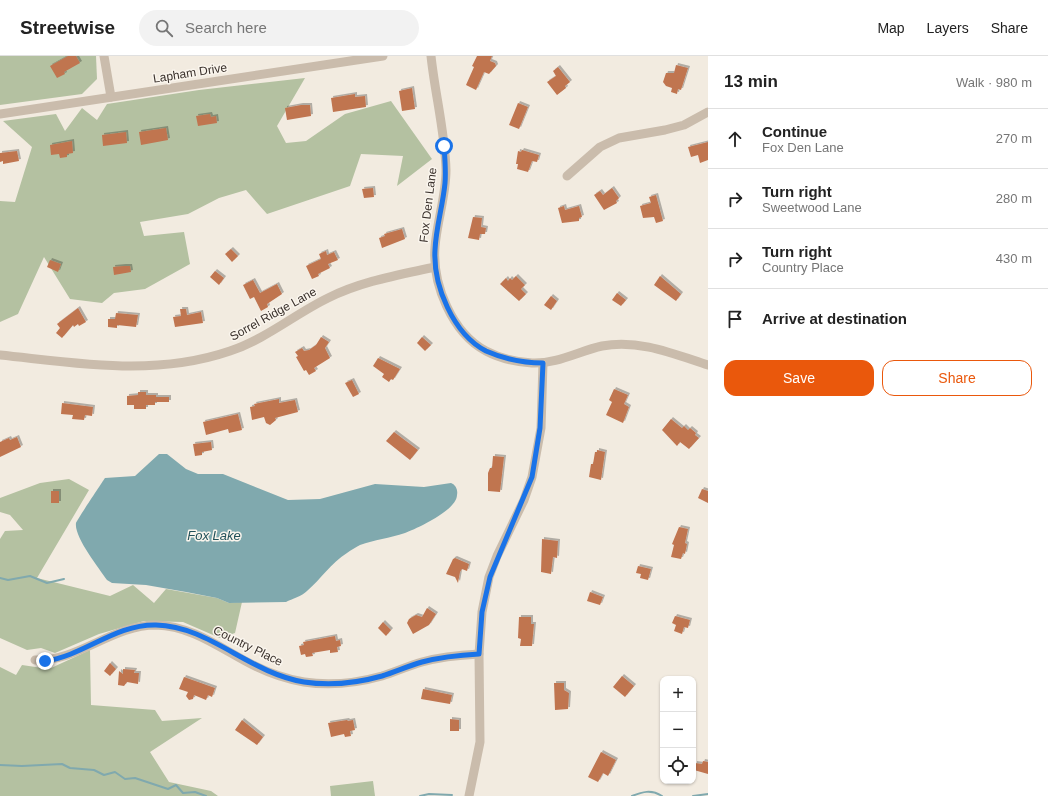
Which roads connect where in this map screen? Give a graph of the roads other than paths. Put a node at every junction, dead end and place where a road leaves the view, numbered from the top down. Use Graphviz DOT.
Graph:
graph roads {
  1 [pos="104,56"];
  2 [pos="383,56"];
  3 [pos="431,56"];
  4 [pos="111,97"];
  5 [pos="708,112"];
  6 [pos="0,114"];
  7 [pos="567,176"];
  8 [pos="435,267"];
  9 [pos="0,355"];
  10 [pos="543,363"];
  11 [pos="708,364"];
  12 [pos="479,654"];
  13 [pos="35,660"];
  14 [pos="469,796"];
  1 -- 4 [label="street"];
  2 -- 4 [label="street, Lapham Drive"];
  3 -- 8 [label="street, Fox Den Lane"];
  4 -- 6 [label="street, Lapham Drive"];
  5 -- 7 [label="street"];
  8 -- 9 [label="street, Sorrel Ridge Lane"];
  8 -- 10 [label="street, Fox Den Lane"];
  10 -- 11 [label="street, Fox Den Lane"];
  10 -- 12 [label="street"];
  12 -- 13 [label="street, Country Place"];
  12 -- 14 [label="street"];
}
